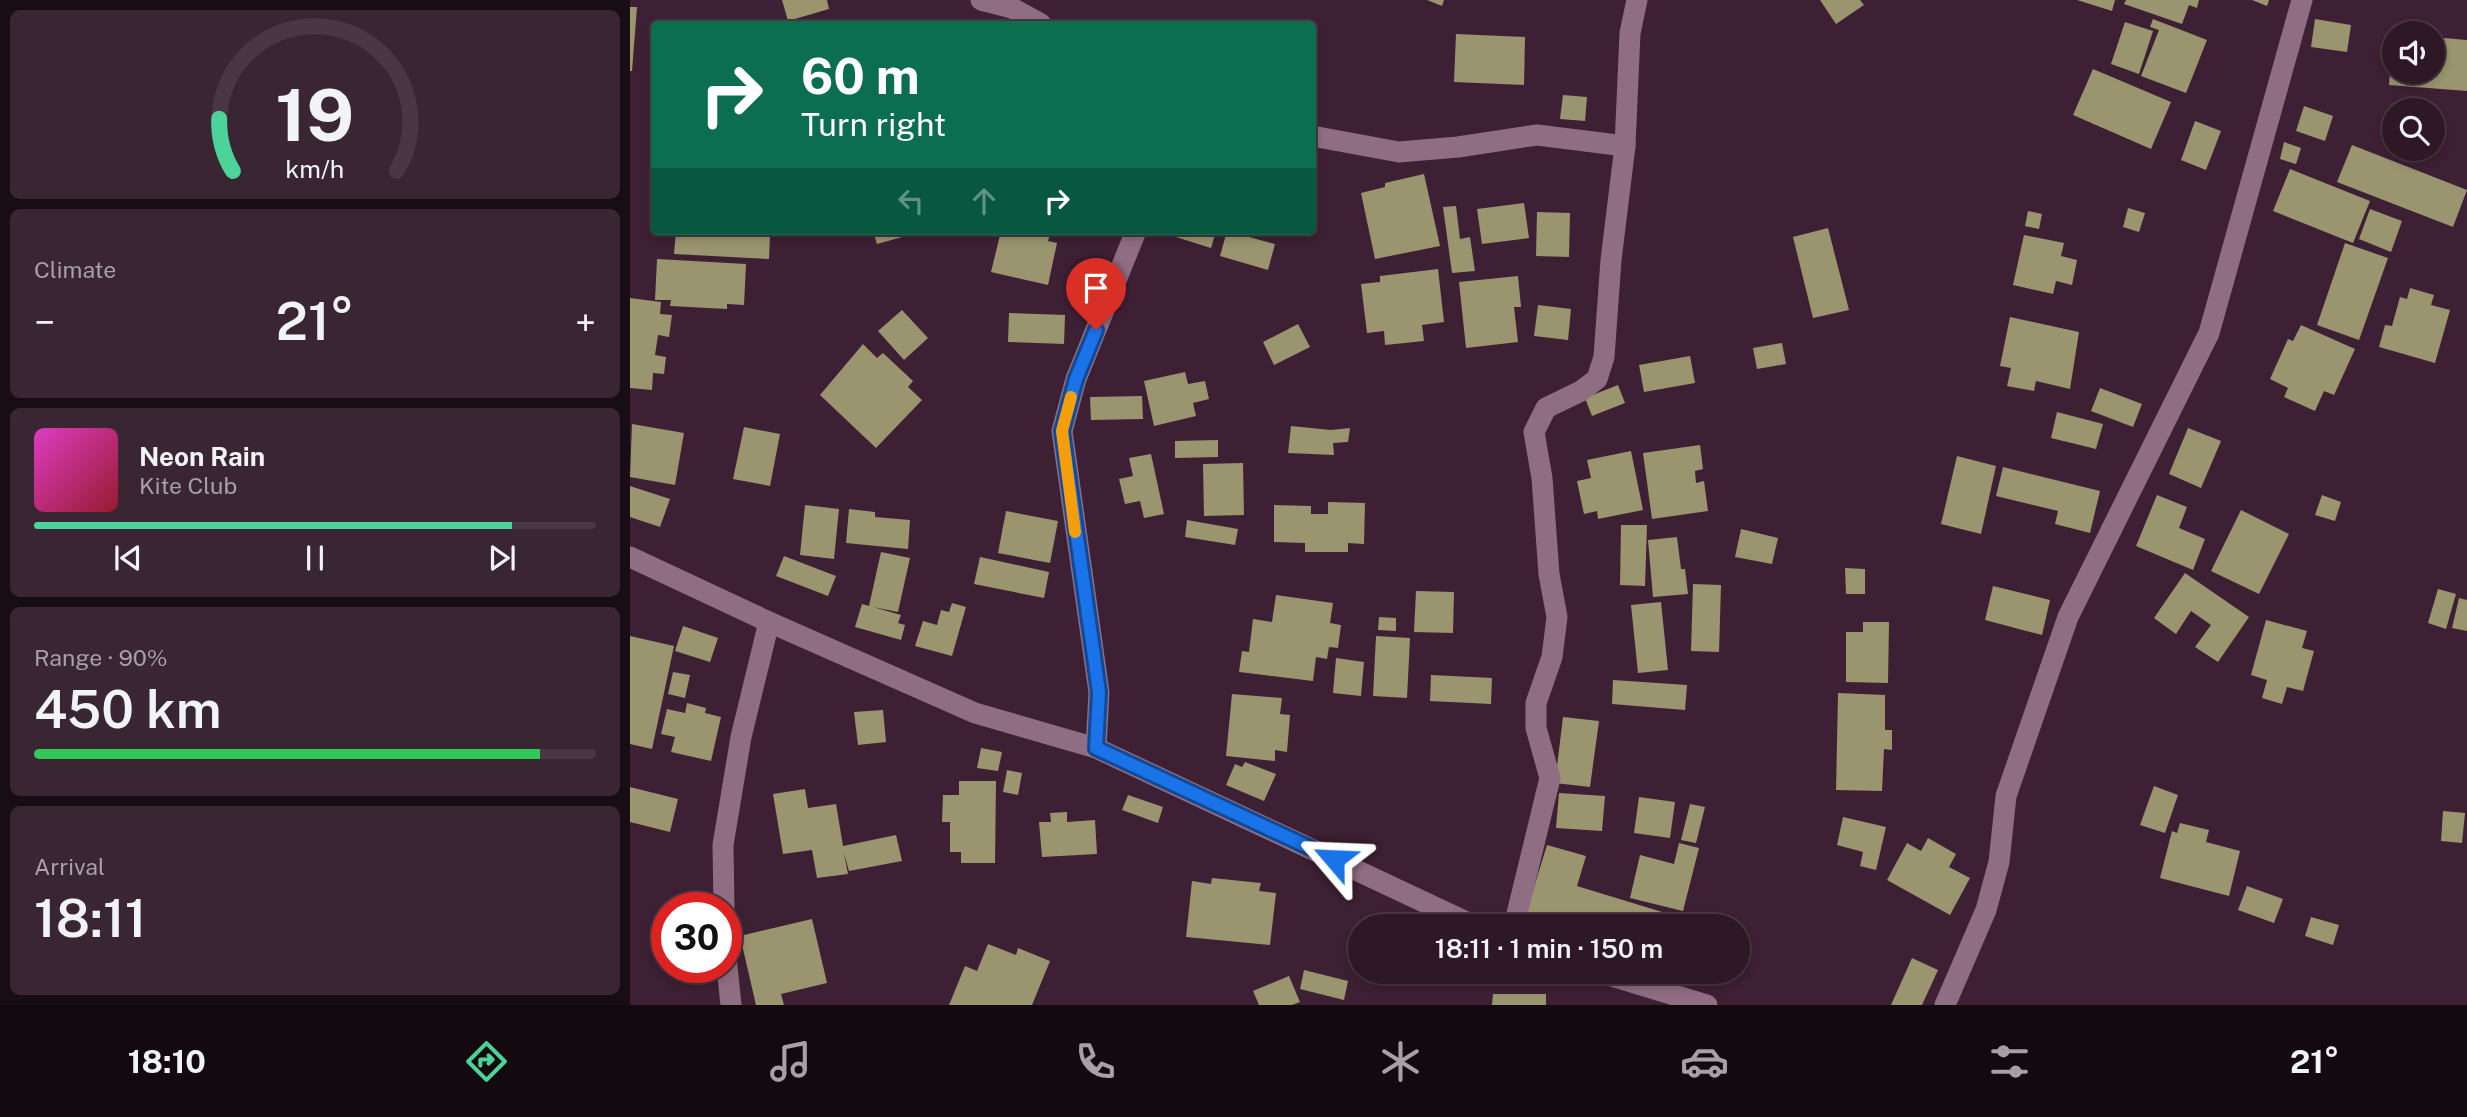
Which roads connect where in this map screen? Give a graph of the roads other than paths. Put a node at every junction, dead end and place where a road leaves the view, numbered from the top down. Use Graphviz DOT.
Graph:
graph roads {
  1 [pos="981,0"];
  2 [pos="1637,0"];
  3 [pos="2302,0"];
  4 [pos="1036,21"];
  5 [pos="1316,137"];
  6 [pos="1625,146"];
  7 [pos="1134,235"];
  8 [pos="630,557"];
  9 [pos="769,622"];
  10 [pos="1096,748"];
  11 [pos="724,892"];
  12 [pos="1449,914"];
  13 [pos="1517,914"];
  14 [pos="729,983"];
  15 [pos="1638,984"];
  16 [pos="731,1005"];
  17 [pos="1707,1005"];
  18 [pos="1945,1005"];
  1 -- 4 [label="street"];
  2 -- 6 [label="street"];
  3 -- 18 [label="street"];
  5 -- 6 [label="street"];
  6 -- 13 [label="street"];
  7 -- 10 [label="street"];
  8 -- 9 [label="street"];
  9 -- 10 [label="street"];
  9 -- 11 [label="street"];
  10 -- 12 [label="street"];
  14 -- 16 [label="street"];
  15 -- 17 [label="street"];
}
